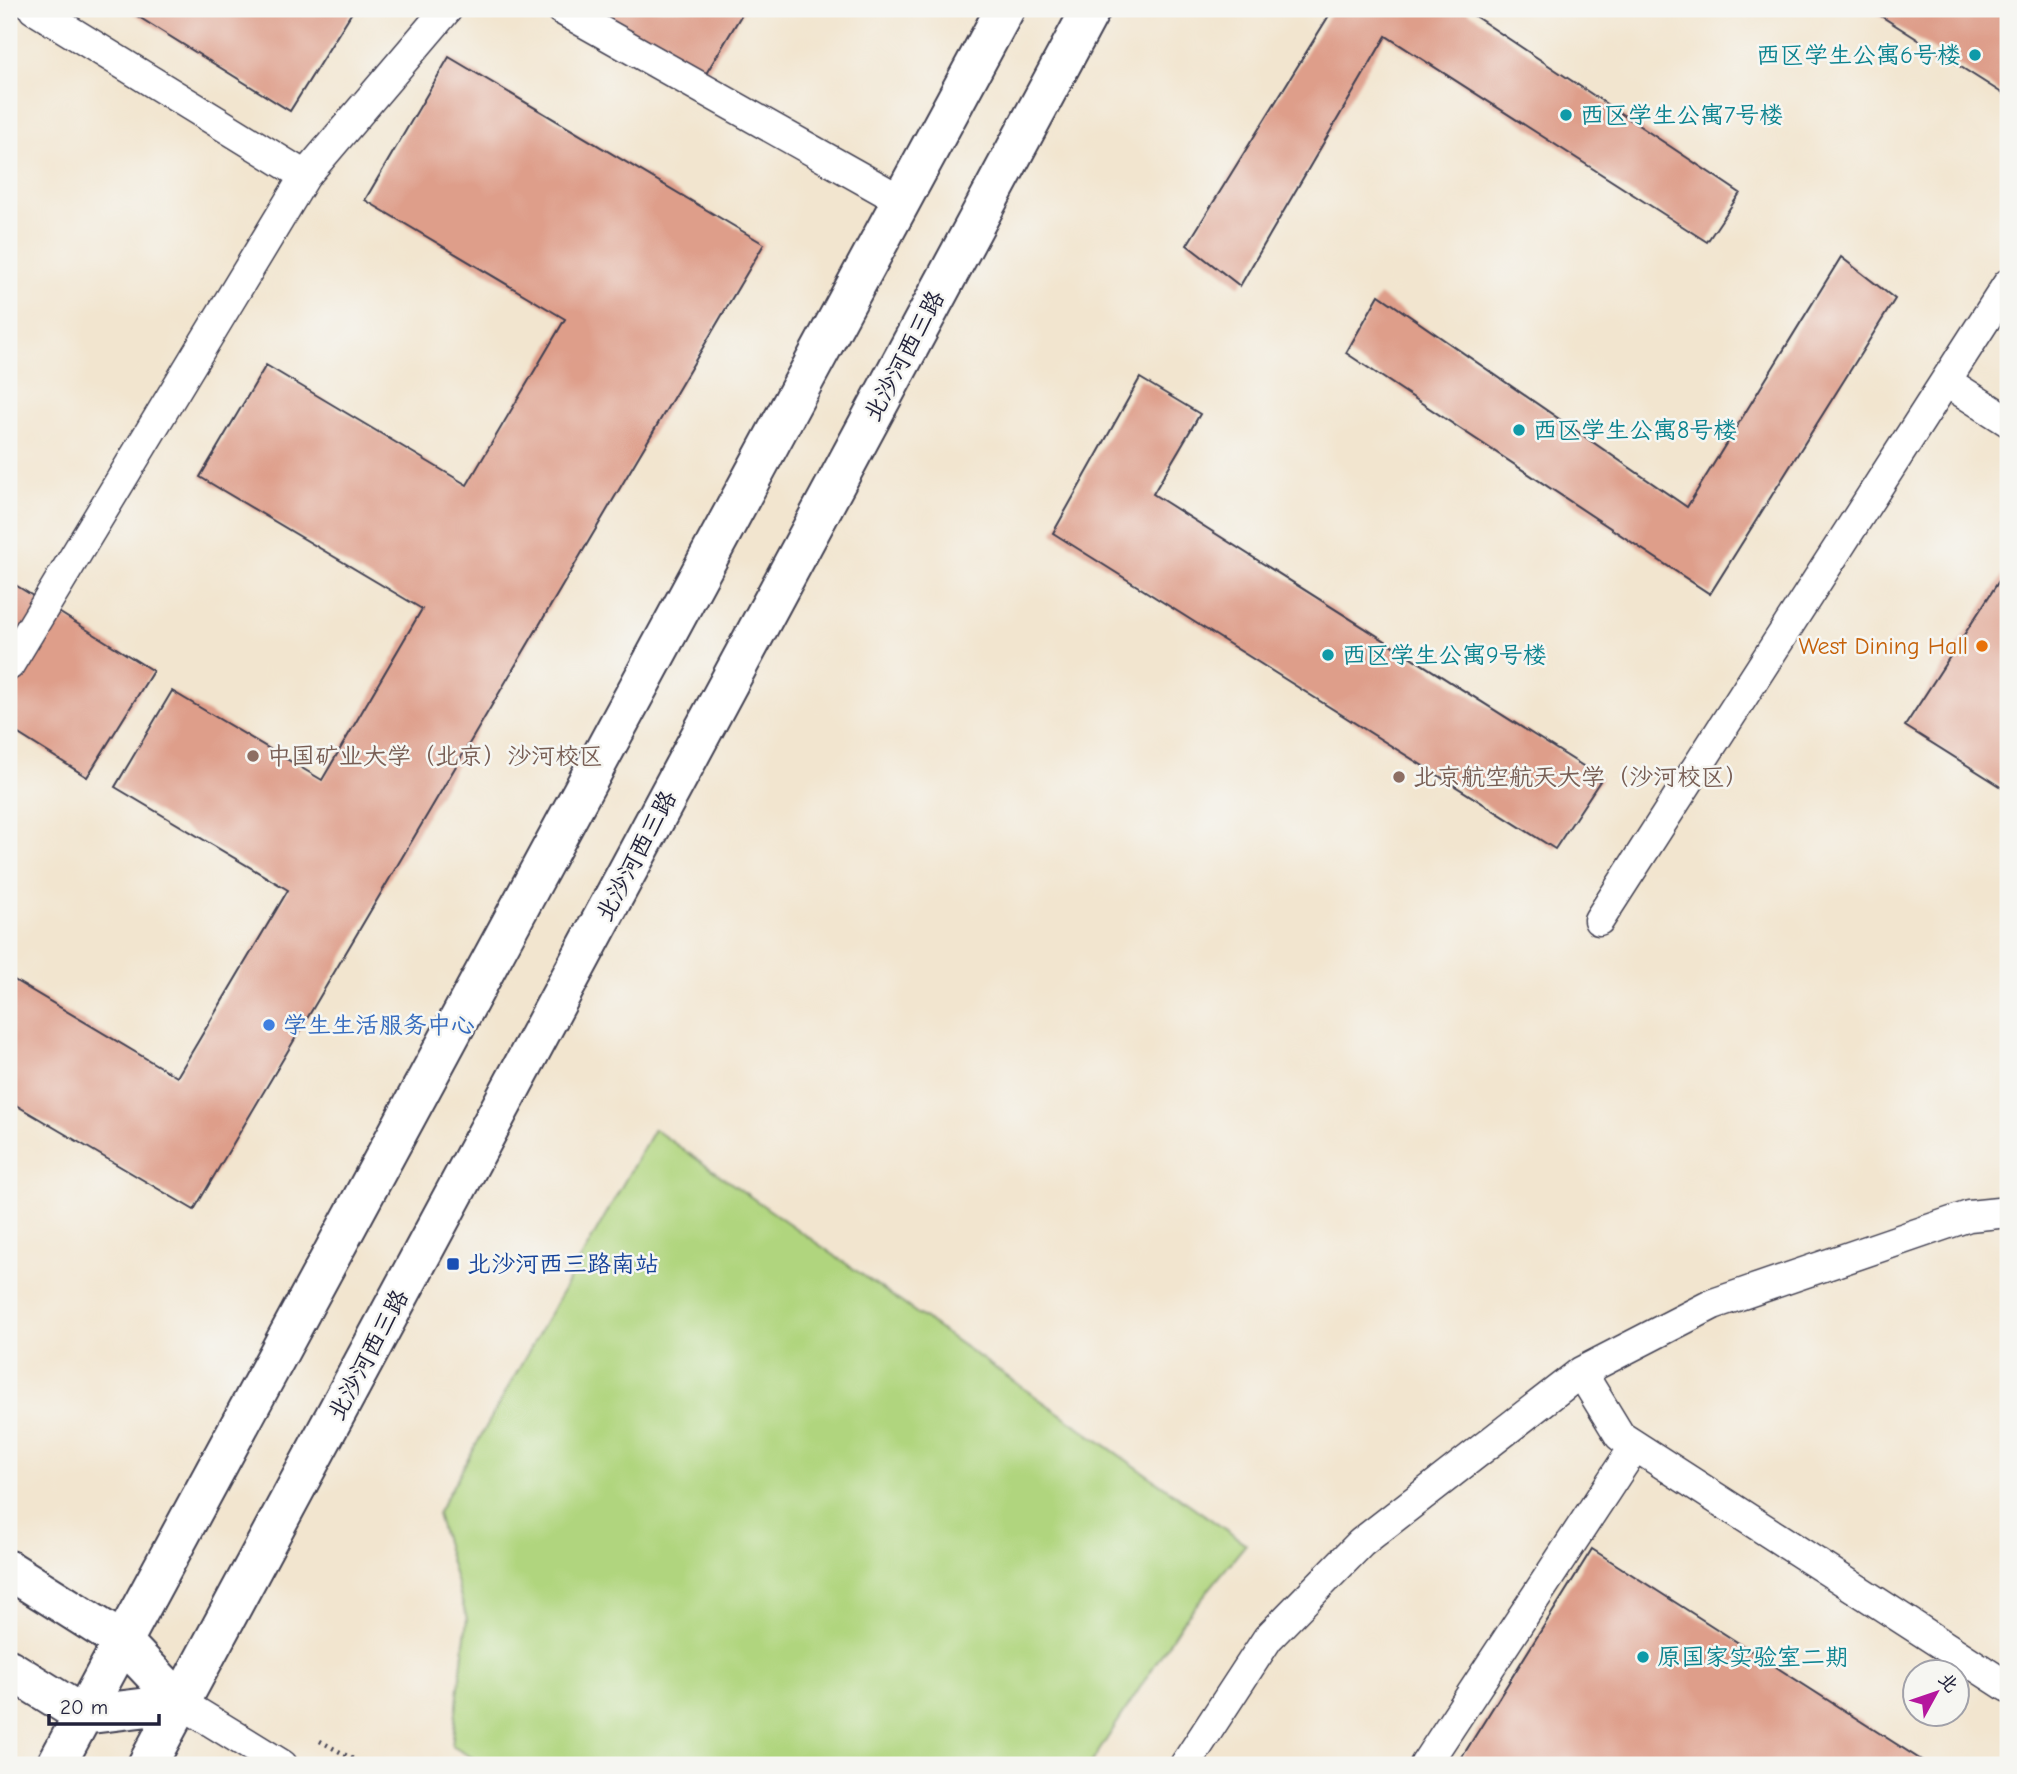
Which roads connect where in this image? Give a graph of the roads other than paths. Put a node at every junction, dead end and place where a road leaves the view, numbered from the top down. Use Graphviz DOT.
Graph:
graph roads {
  1 [pos="34,9"];
  2 [pos="447,9"];
  3 [pos="561,9"];
  4 [pos="1005,9"];
  5 [pos="1091,9"];
  6 [pos="304,176"];
  7 [pos="902,201"];
  8 [pos="2008,284"];
  9 [pos="1947,382"];
  10 [pos="2008,421"];
  11 [pos="9,665"];
  12 [pos="1599,920"];
  13 [pos="2008,1212"];
  14 [pos="1581,1372"];
  15 [pos="1636,1447"];
  16 [pos="9,1570"];
  17 [pos="123,1642"];
  18 [pos="9,1669"];
  19 [pos="2008,1687"];
  20 [pos="181,1703"];
  21 [pos="83,1715"];
  22 [pos="56,1765"];
  23 [pos="147,1765"];
  24 [pos="282,1765"];
  25 [pos="1185,1765"];
  26 [pos="1425,1765"];
  1 -- 6 [label="street"];
  2 -- 6 [label="street"];
  3 -- 7 [label="street"];
  4 -- 7 [label="street"];
  5 -- 20 [label="street, 北沙河西三路"];
  6 -- 11 [label="street"];
  7 -- 17 [label="street"];
  8 -- 9 [label="street"];
  9 -- 10 [label="street"];
  9 -- 12 [label="street"];
  13 -- 14 [label="street"];
  14 -- 15 [label="street"];
  14 -- 25 [label="street"];
  15 -- 19 [label="street"];
  15 -- 26 [label="street"];
  16 -- 17 [label="street"];
  17 -- 20 [label="street"];
  17 -- 21 [label="street"];
  18 -- 21 [label="street"];
  20 -- 21 [label="street"];
  20 -- 23 [label="street, 北沙河西三路"];
  20 -- 24 [label="street"];
  21 -- 22 [label="street"];
}
